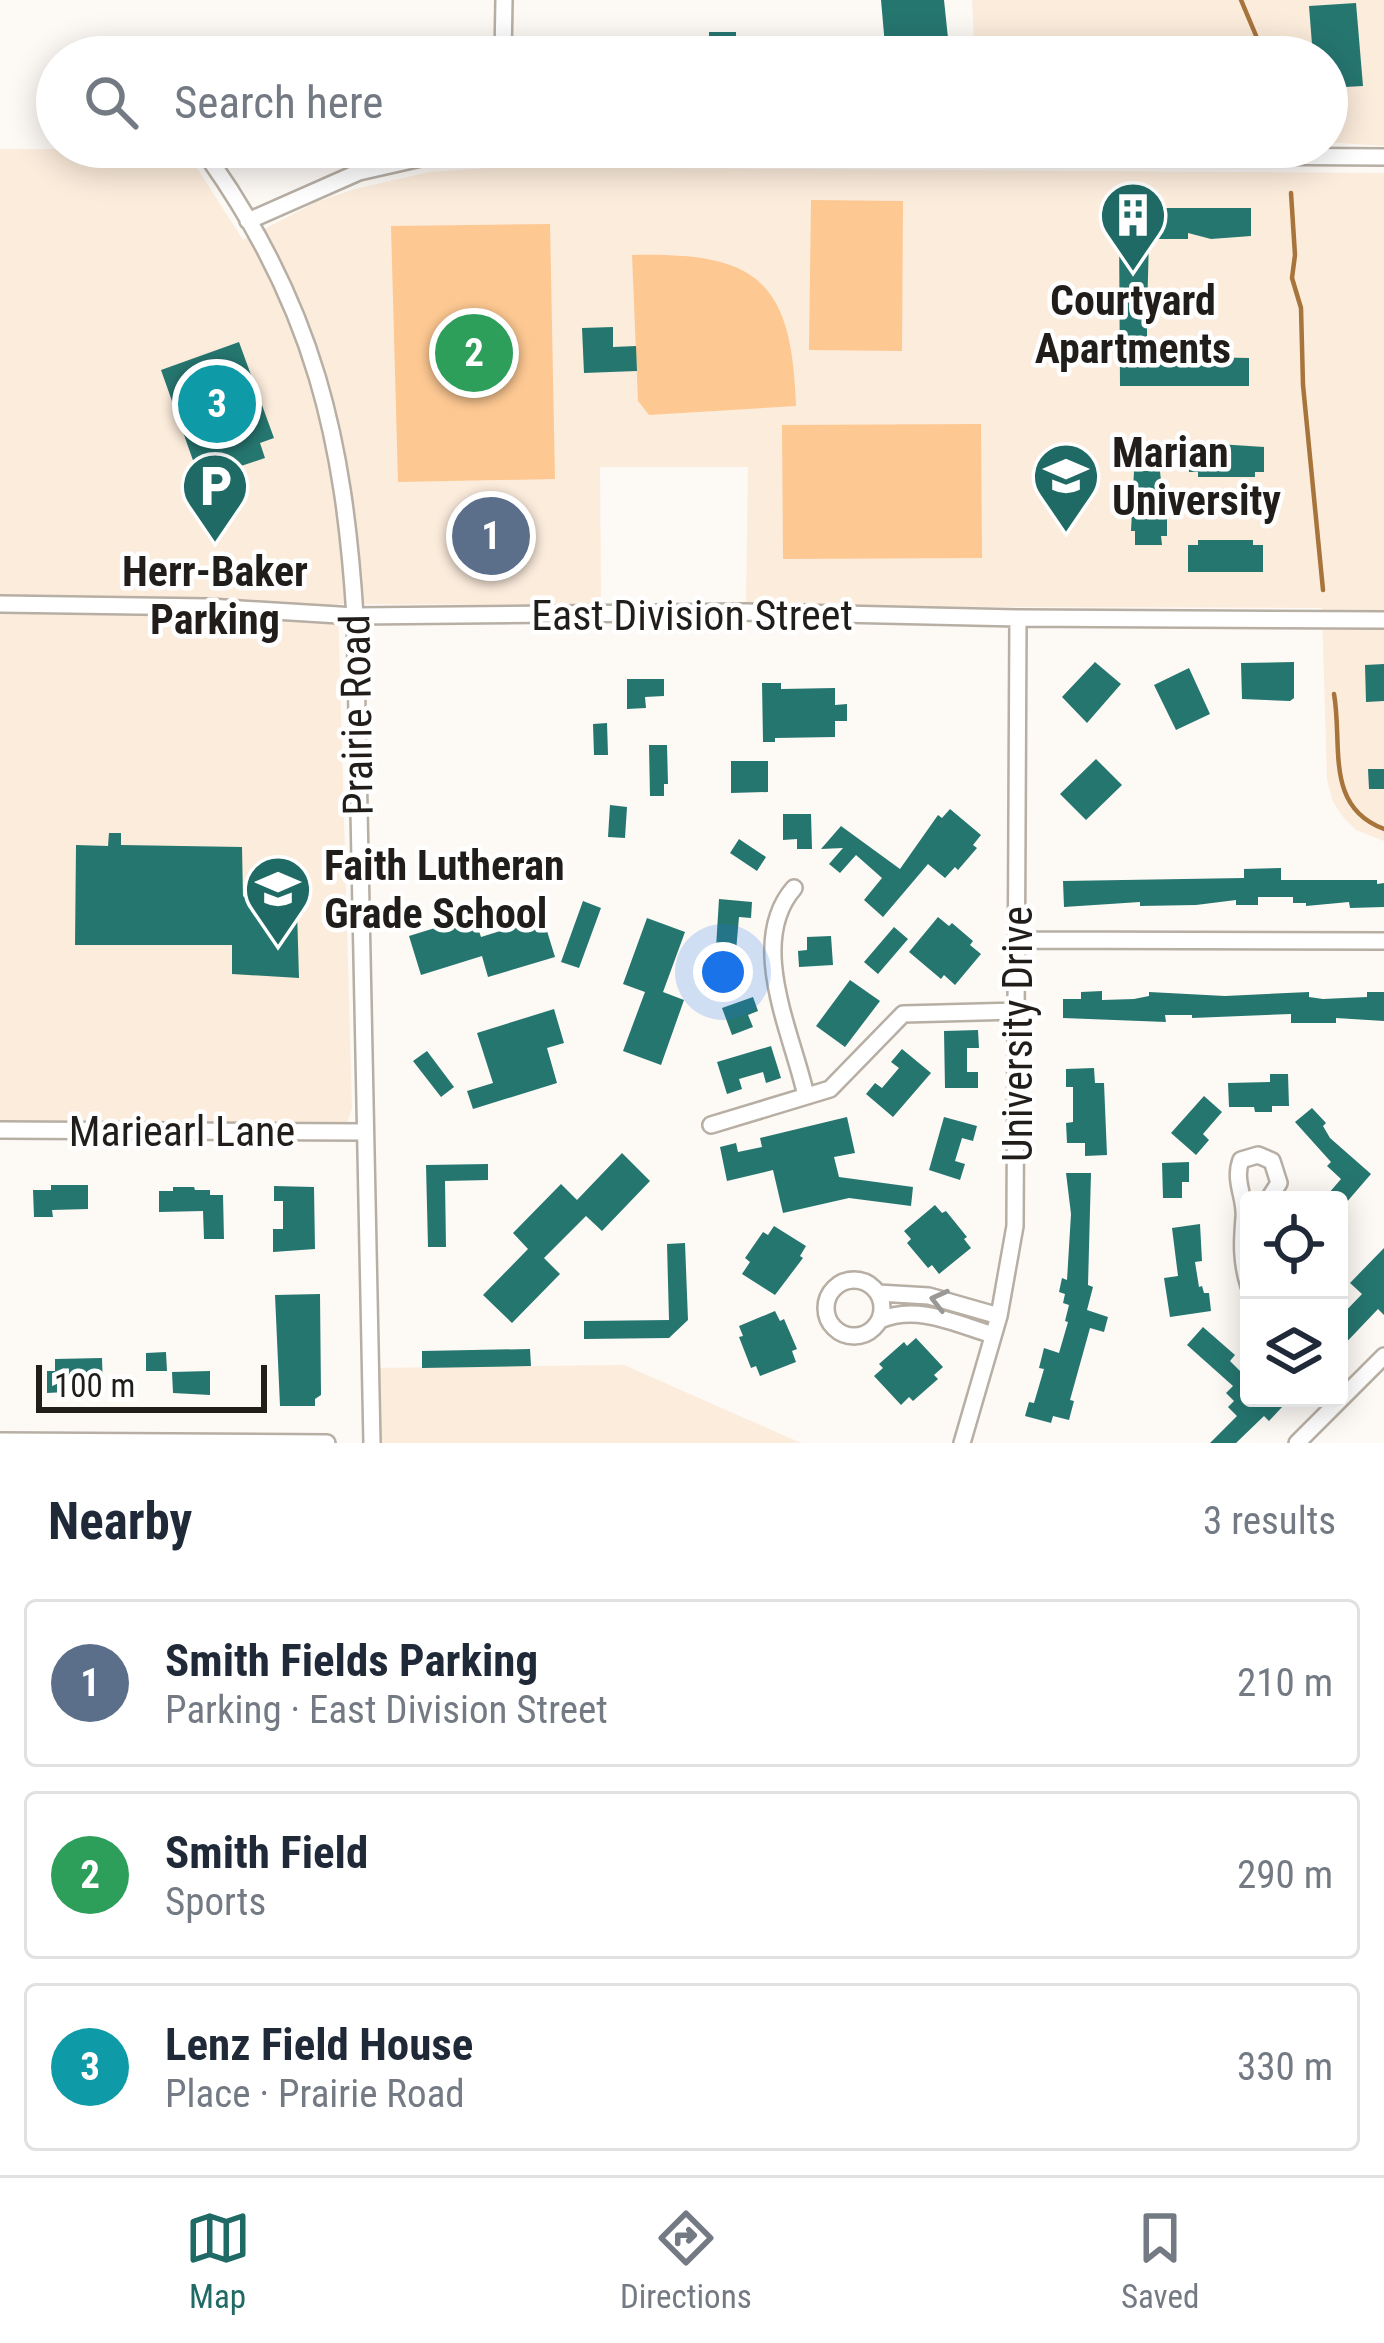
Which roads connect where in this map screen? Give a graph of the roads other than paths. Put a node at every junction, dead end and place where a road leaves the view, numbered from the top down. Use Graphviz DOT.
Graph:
graph roads {
  1 [pos="503,0"];
  2 [pos="503,36"];
  3 [pos="1348,157"];
  4 [pos="1384,157"];
  5 [pos="215,168"];
  6 [pos="376,168"];
  7 [pos="248,221"];
  8 [pos="0,604"];
  9 [pos="355,616"];
  10 [pos="1018,618"];
  11 [pos="1384,620"];
  12 [pos="794,888"];
  13 [pos="1018,940"];
  14 [pos="1384,940"];
  15 [pos="1019,1011"];
  16 [pos="806,1096"];
  17 [pos="711,1125"];
  18 [pos="0,1130"];
  19 [pos="365,1132"];
  20 [pos="1241,1191"];
  21 [pos="1274,1191"];
  22 [pos="878,1293"];
  23 [pos="999,1316"];
  24 [pos="880,1320"];
  25 [pos="993,1336"];
  26 [pos="1384,1356"];
  27 [pos="1348,1390"];
  28 [pos="1331,1407"];
  29 [pos="0,1441"];
  30 [pos="327,1443"];
  31 [pos="372,1443"];
  32 [pos="962,1443"];
  33 [pos="1297,1443"];
  1 -- 2 [label="street"];
  3 -- 4 [label="street"];
  5 -- 7 [label="street, Prairie Road"];
  6 -- 7 [label="street"];
  7 -- 9 [label="street, Prairie Road"];
  8 -- 9 [label="street, East Division Street"];
  9 -- 10 [label="street, East Division Street"];
  9 -- 19 [label="street, Prairie Road"];
  10 -- 11 [label="street, East Division Street"];
  10 -- 13 [label="street, University Drive"];
  12 -- 16 [label="street"];
  13 -- 14 [label="street"];
  13 -- 15 [label="street, University Drive"];
  15 -- 16 [label="street"];
  15 -- 23 [label="street, University Drive"];
  16 -- 17 [label="street"];
  18 -- 19 [label="street, Mariearl Lane"];
  19 -- 31 [label="street, Prairie Road"];
  20 -- 21 [label="street"];
  23 -- 22 [label="street, one-way"];
  22 -- 24 [label="street"];
  22 -- 24 [label="street"];
  23 -- 25 [label="street, University Drive"];
  24 -- 25 [label="street"];
  25 -- 32 [label="street, University Drive"];
  26 -- 27 [label="street"];
  28 -- 33 [label="street"];
  29 -- 30 [label="street"];
}
